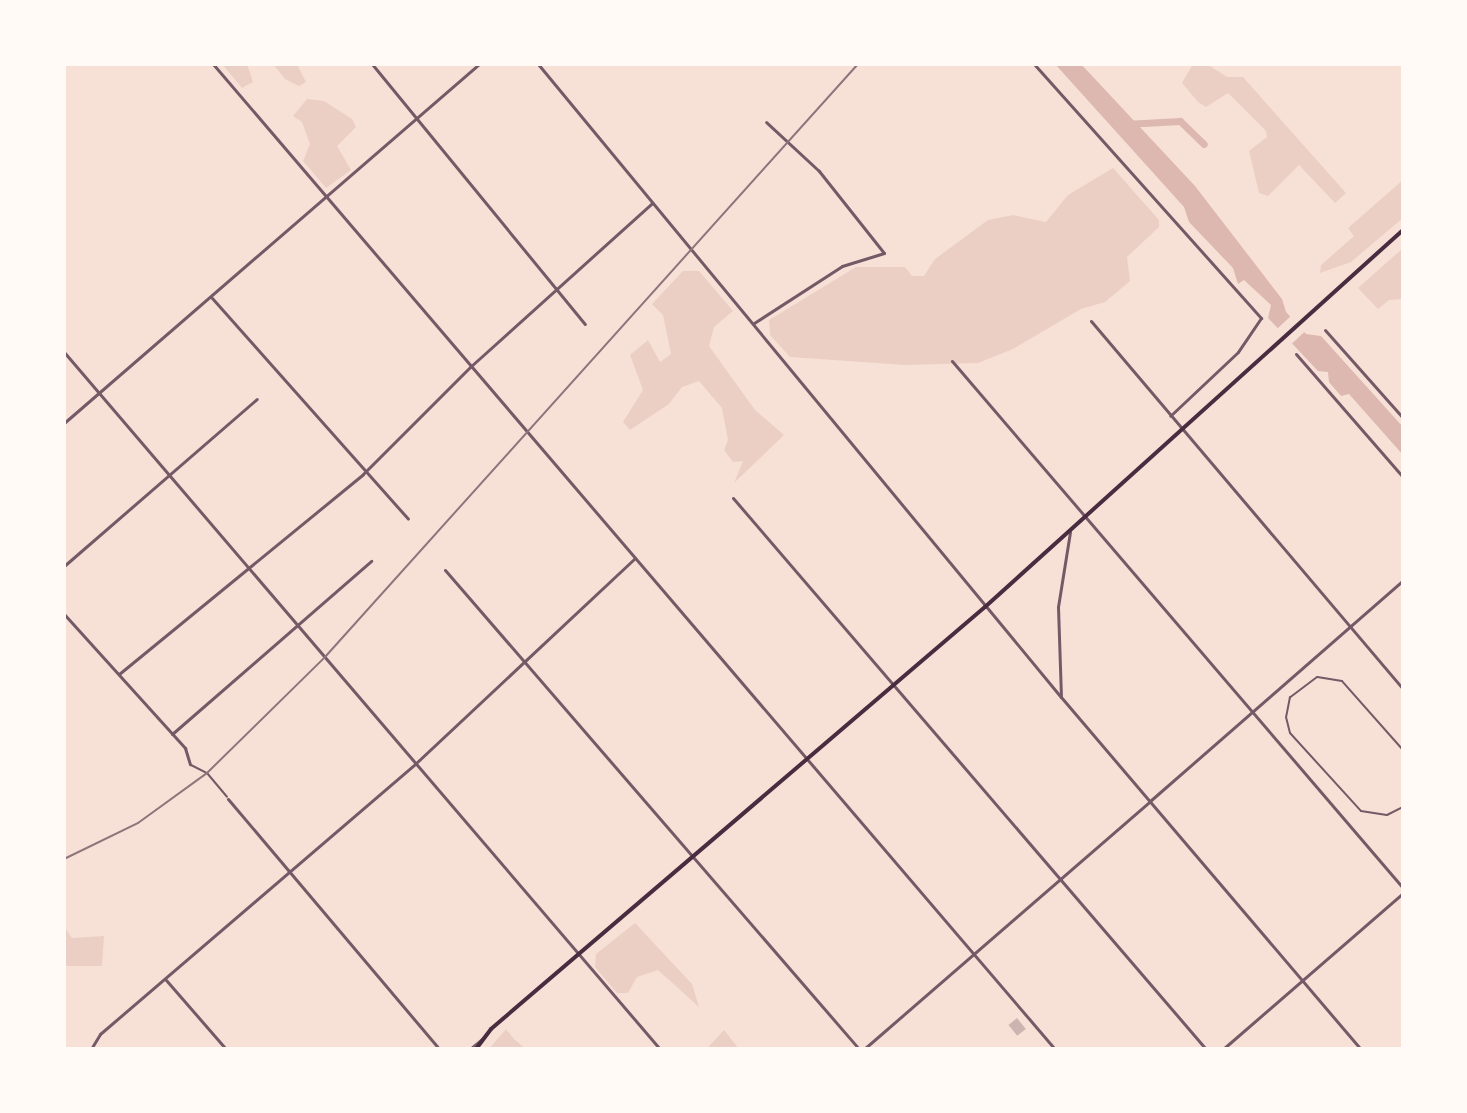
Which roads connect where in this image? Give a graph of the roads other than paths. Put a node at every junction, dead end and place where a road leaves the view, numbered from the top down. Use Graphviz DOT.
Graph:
graph roads {
  1 [pos="213,64"];
  2 [pos="372,64"];
  3 [pos="479,64"];
  4 [pos="538,64"];
  5 [pos="1034,64"];
  6 [pos="416,117"];
  7 [pos="766,122"];
  8 [pos="326,197"];
  9 [pos="653,202"];
  10 [pos="1403,230"];
  11 [pos="557,293"];
  12 [pos="212,298"];
  13 [pos="1091,321"];
  14 [pos="754,323"];
  15 [pos="585,324"];
  16 [pos="1325,330"];
  17 [pos="64,352"];
  18 [pos="1296,354"];
  19 [pos="952,361"];
  20 [pos="470,367"];
  21 [pos="99,393"];
  22 [pos="257,399"];
  23 [pos="1170,416"];
  24 [pos="1403,418"];
  25 [pos="64,423"];
  26 [pos="1180,429"];
  27 [pos="363,474"];
  28 [pos="170,476"];
  29 [pos="1403,477"];
  30 [pos="733,498"];
  31 [pos="1084,517"];
  32 [pos="408,519"];
  33 [pos="1070,531"];
  34 [pos="635,558"];
  35 [pos="371,561"];
  36 [pos="64,566"];
  37 [pos="249,570"];
  38 [pos="445,570"];
  39 [pos="1403,580"];
  40 [pos="985,607"];
  41 [pos="64,614"];
  42 [pos="297,627"];
  43 [pos="1349,627"];
  44 [pos="523,662"];
  45 [pos="119,674"];
  46 [pos="894,684"];
  47 [pos="1403,689"];
  48 [pos="1061,697"];
  49 [pos="1251,713"];
  50 [pos="172,734"];
  51 [pos="1403,750"];
  52 [pos="806,759"];
  53 [pos="416,763"];
  54 [pos="190,764"];
  55 [pos="228,799"];
  56 [pos="1148,803"];
  57 [pos="1403,807"];
  58 [pos="693,857"];
  59 [pos="288,871"];
  60 [pos="1058,877"];
  61 [pos="1403,890"];
  62 [pos="972,952"];
  63 [pos="579,953"];
  64 [pos="1301,979"];
  65 [pos="166,980"];
  66 [pos="483,1038"];
  67 [pos="91,1049"];
  68 [pos="226,1049"];
  69 [pos="439,1049"];
  70 [pos="470,1049"];
  71 [pos="476,1049"];
  72 [pos="660,1049"];
  73 [pos="861,1049"];
  74 [pos="1055,1049"];
  75 [pos="1206,1049"];
  76 [pos="1223,1049"];
  77 [pos="1361,1049"];
  1 -- 8 [label="street"];
  2 -- 6 [label="street"];
  3 -- 6 [label="street"];
  4 -- 9 [label="street"];
  5 -- 23 [label="street"];
  6 -- 8 [label="street"];
  6 -- 11 [label="street"];
  7 -- 14 [label="street"];
  8 -- 12 [label="street"];
  8 -- 20 [label="street"];
  9 -- 11 [label="street"];
  9 -- 14 [label="street"];
  10 -- 26 [label="highway"];
  11 -- 15 [label="street"];
  11 -- 20 [label="street"];
  12 -- 21 [label="street"];
  12 -- 27 [label="street"];
  13 -- 23 [label="street"];
  14 -- 40 [label="street"];
  16 -- 24 [label="street"];
  17 -- 21 [label="street"];
  18 -- 29 [label="street"];
  19 -- 31 [label="street"];
  20 -- 27 [label="street"];
  20 -- 34 [label="street"];
  21 -- 25 [label="street"];
  21 -- 28 [label="street"];
  22 -- 28 [label="street"];
  23 -- 26 [label="street"];
  26 -- 31 [label="highway"];
  26 -- 43 [label="street"];
  27 -- 32 [label="street"];
  27 -- 37 [label="street"];
  28 -- 36 [label="street"];
  28 -- 37 [label="street"];
  30 -- 46 [label="street"];
  31 -- 33 [label="highway"];
  31 -- 49 [label="street"];
  33 -- 40 [label="highway"];
  33 -- 48 [label="street"];
  34 -- 44 [label="street"];
  34 -- 52 [label="street"];
  35 -- 42 [label="street"];
  37 -- 42 [label="street"];
  37 -- 45 [label="street"];
  38 -- 44 [label="street"];
  39 -- 43 [label="street"];
  40 -- 46 [label="highway"];
  40 -- 48 [label="street"];
  41 -- 45 [label="street"];
  42 -- 50 [label="street"];
  42 -- 53 [label="street"];
  43 -- 47 [label="street"];
  43 -- 49 [label="street"];
  44 -- 53 [label="street"];
  44 -- 58 [label="street"];
  45 -- 50 [label="street"];
  46 -- 52 [label="highway"];
  46 -- 60 [label="street"];
  48 -- 56 [label="street"];
  49 -- 56 [label="street"];
  49 -- 61 [label="street"];
  50 -- 54 [label="street"];
  51 -- 57 [label="street"];
  52 -- 58 [label="highway"];
  52 -- 62 [label="street"];
  53 -- 59 [label="street"];
  53 -- 63 [label="street"];
  54 -- 55 [label="street"];
  55 -- 59 [label="street"];
  56 -- 60 [label="street"];
  56 -- 64 [label="street"];
  58 -- 63 [label="highway"];
  58 -- 73 [label="street"];
  59 -- 65 [label="street"];
  59 -- 69 [label="street"];
  60 -- 62 [label="street"];
  60 -- 75 [label="street"];
  61 -- 64 [label="street"];
  62 -- 73 [label="street"];
  62 -- 74 [label="street"];
  63 -- 66 [label="highway"];
  63 -- 72 [label="street"];
  64 -- 76 [label="street"];
  64 -- 77 [label="street"];
  65 -- 67 [label="street"];
  65 -- 68 [label="street"];
  66 -- 70 [label="street"];
  66 -- 71 [label="highway"];
}
